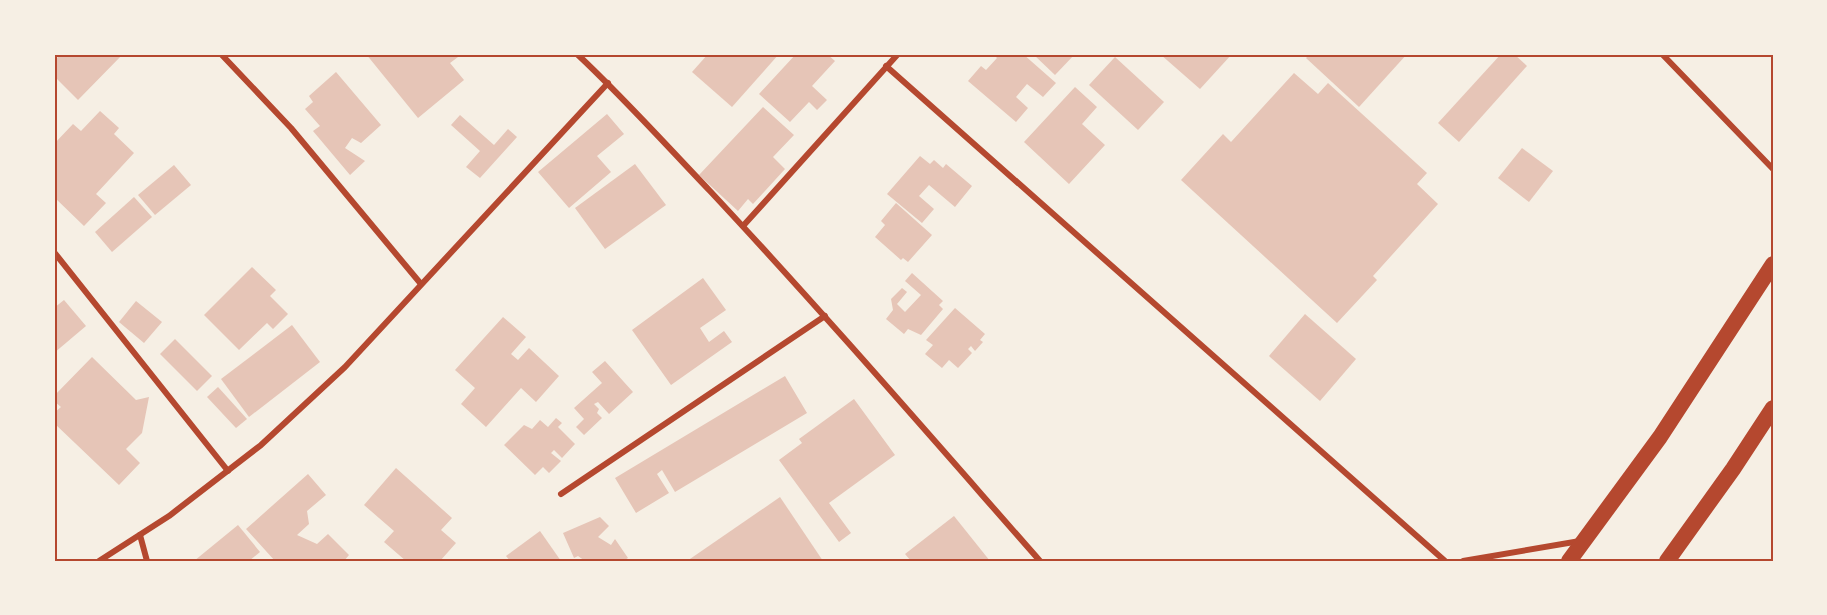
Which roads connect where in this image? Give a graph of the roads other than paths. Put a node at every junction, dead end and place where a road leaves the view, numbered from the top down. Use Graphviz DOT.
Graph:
graph roads {
  1 [pos="221,54"];
  2 [pos="577,54"];
  3 [pos="898,54"];
  4 [pos="1662,54"];
  5 [pos="886,66"];
  6 [pos="608,83"];
  7 [pos="1773,169"];
  8 [pos="743,226"];
  9 [pos="54,252"];
  10 [pos="1773,264"];
  11 [pos="422,284"];
  12 [pos="825,316"];
  13 [pos="1773,408"];
  14 [pos="228,471"];
  15 [pos="561,494"];
  16 [pos="140,535"];
  17 [pos="1584,540"];
  18 [pos="99,561"];
  19 [pos="147,561"];
  20 [pos="1040,561"];
  21 [pos="1445,561"];
  22 [pos="1463,561"];
  23 [pos="1569,561"];
  24 [pos="1667,561"];
  1 -- 11 [label="street"];
  2 -- 6 [label="street"];
  3 -- 5 [label="street"];
  4 -- 7 [label="street"];
  5 -- 8 [label="street"];
  5 -- 21 [label="street"];
  6 -- 8 [label="street"];
  6 -- 11 [label="street"];
  8 -- 12 [label="street"];
  9 -- 14 [label="street"];
  10 -- 17 [label="highway"];
  11 -- 14 [label="street"];
  12 -- 15 [label="street"];
  12 -- 20 [label="street"];
  13 -- 24 [label="highway"];
  14 -- 16 [label="street"];
  16 -- 18 [label="street"];
  16 -- 19 [label="street"];
  17 -- 22 [label="street"];
  17 -- 23 [label="highway"];
}
